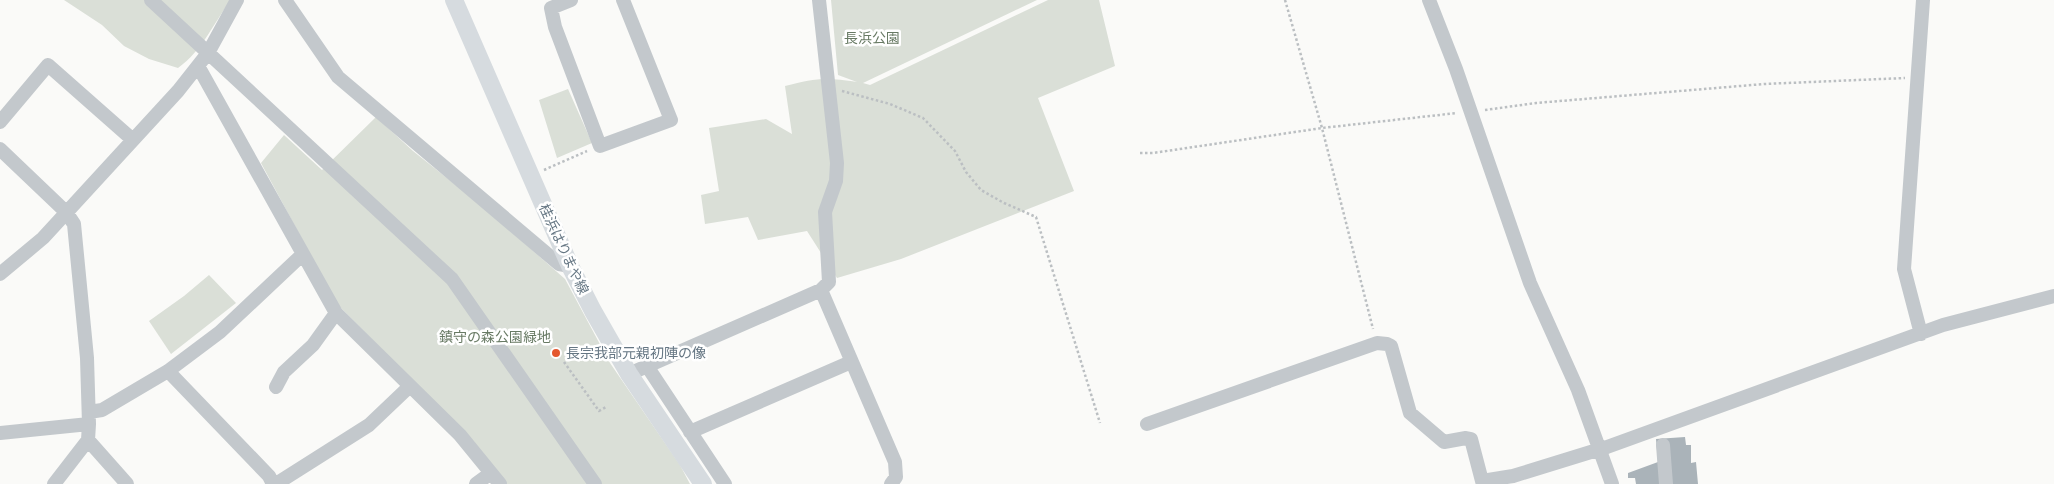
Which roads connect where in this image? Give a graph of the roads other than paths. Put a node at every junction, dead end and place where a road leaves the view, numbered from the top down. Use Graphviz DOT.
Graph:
graph roads {
  1 [pos="151,0"];
  2 [pos="237,0"];
  3 [pos="285,0"];
  4 [pos="454,0"];
  5 [pos="571,0"];
  6 [pos="623,0"];
  7 [pos="819,0"];
  8 [pos="1428,0"];
  9 [pos="1923,0"];
  10 [pos="550,4"];
  11 [pos="208,53"];
  12 [pos="198,66"];
  13 [pos="0,122"];
  14 [pos="133,140"];
  15 [pos="0,149"];
  16 [pos="66,212"];
  17 [pos="303,254"];
  18 [pos="570,266"];
  19 [pos="0,274"];
  20 [pos="821,290"];
  21 [pos="2054,296"];
  22 [pos="336,313"];
  23 [pos="1921,334"];
  24 [pos="851,362"];
  25 [pos="647,366"];
  26 [pos="168,372"];
  27 [pos="629,374"];
  28 [pos="410,386"];
  29 [pos="276,388"];
  30 [pos="89,418"];
  31 [pos="1147,424"];
  32 [pos="690,432"];
  33 [pos="0,433"];
  34 [pos="88,440"];
  35 [pos="1664,445"];
  36 [pos="1600,449"];
  37 [pos="491,473"];
  38 [pos="54,484"];
  39 [pos="127,484"];
  40 [pos="274,484"];
  41 [pos="476,484"];
  42 [pos="500,484"];
  43 [pos="595,484"];
  44 [pos="703,484"];
  45 [pos="725,484"];
  46 [pos="892,484"];
  47 [pos="1612,484"];
  48 [pos="1666,484"];
  1 -- 11 [label="street"];
  2 -- 11 [label="street"];
  3 -- 18 [label="street"];
  4 -- 18 [label="main road, 桂浜はりまや線"];
  5 -- 10 [label="street"];
  6 -- 10 [label="street"];
  7 -- 20 [label="street"];
  8 -- 36 [label="street"];
  9 -- 23 [label="street"];
  11 -- 12 [label="street"];
  11 -- 43 [label="street"];
  12 -- 14 [label="street"];
  12 -- 17 [label="street"];
  13 -- 14 [label="street"];
  14 -- 16 [label="street"];
  15 -- 16 [label="street"];
  16 -- 19 [label="street"];
  16 -- 30 [label="street"];
  17 -- 22 [label="street"];
  17 -- 26 [label="street"];
  18 -- 27 [label="main road, 桂浜はりまや線"];
  20 -- 24 [label="street"];
  20 -- 25 [label="street"];
  21 -- 23 [label="street"];
  22 -- 28 [label="street"];
  22 -- 29 [label="street"];
  23 -- 36 [label="street"];
  24 -- 32 [label="street"];
  24 -- 46 [label="street"];
  25 -- 27 [label="street"];
  25 -- 32 [label="street"];
  26 -- 30 [label="street"];
  26 -- 40 [label="street"];
  27 -- 44 [label="main road, 桂浜はりまや線"];
  28 -- 37 [label="street"];
  28 -- 40 [label="street"];
  30 -- 33 [label="street"];
  30 -- 34 [label="street"];
  31 -- 36 [label="street"];
  32 -- 45 [label="street"];
  34 -- 38 [label="street"];
  34 -- 39 [label="street"];
  35 -- 48 [label="street"];
  36 -- 47 [label="street"];
  37 -- 41 [label="street"];
  37 -- 42 [label="street"];
}
